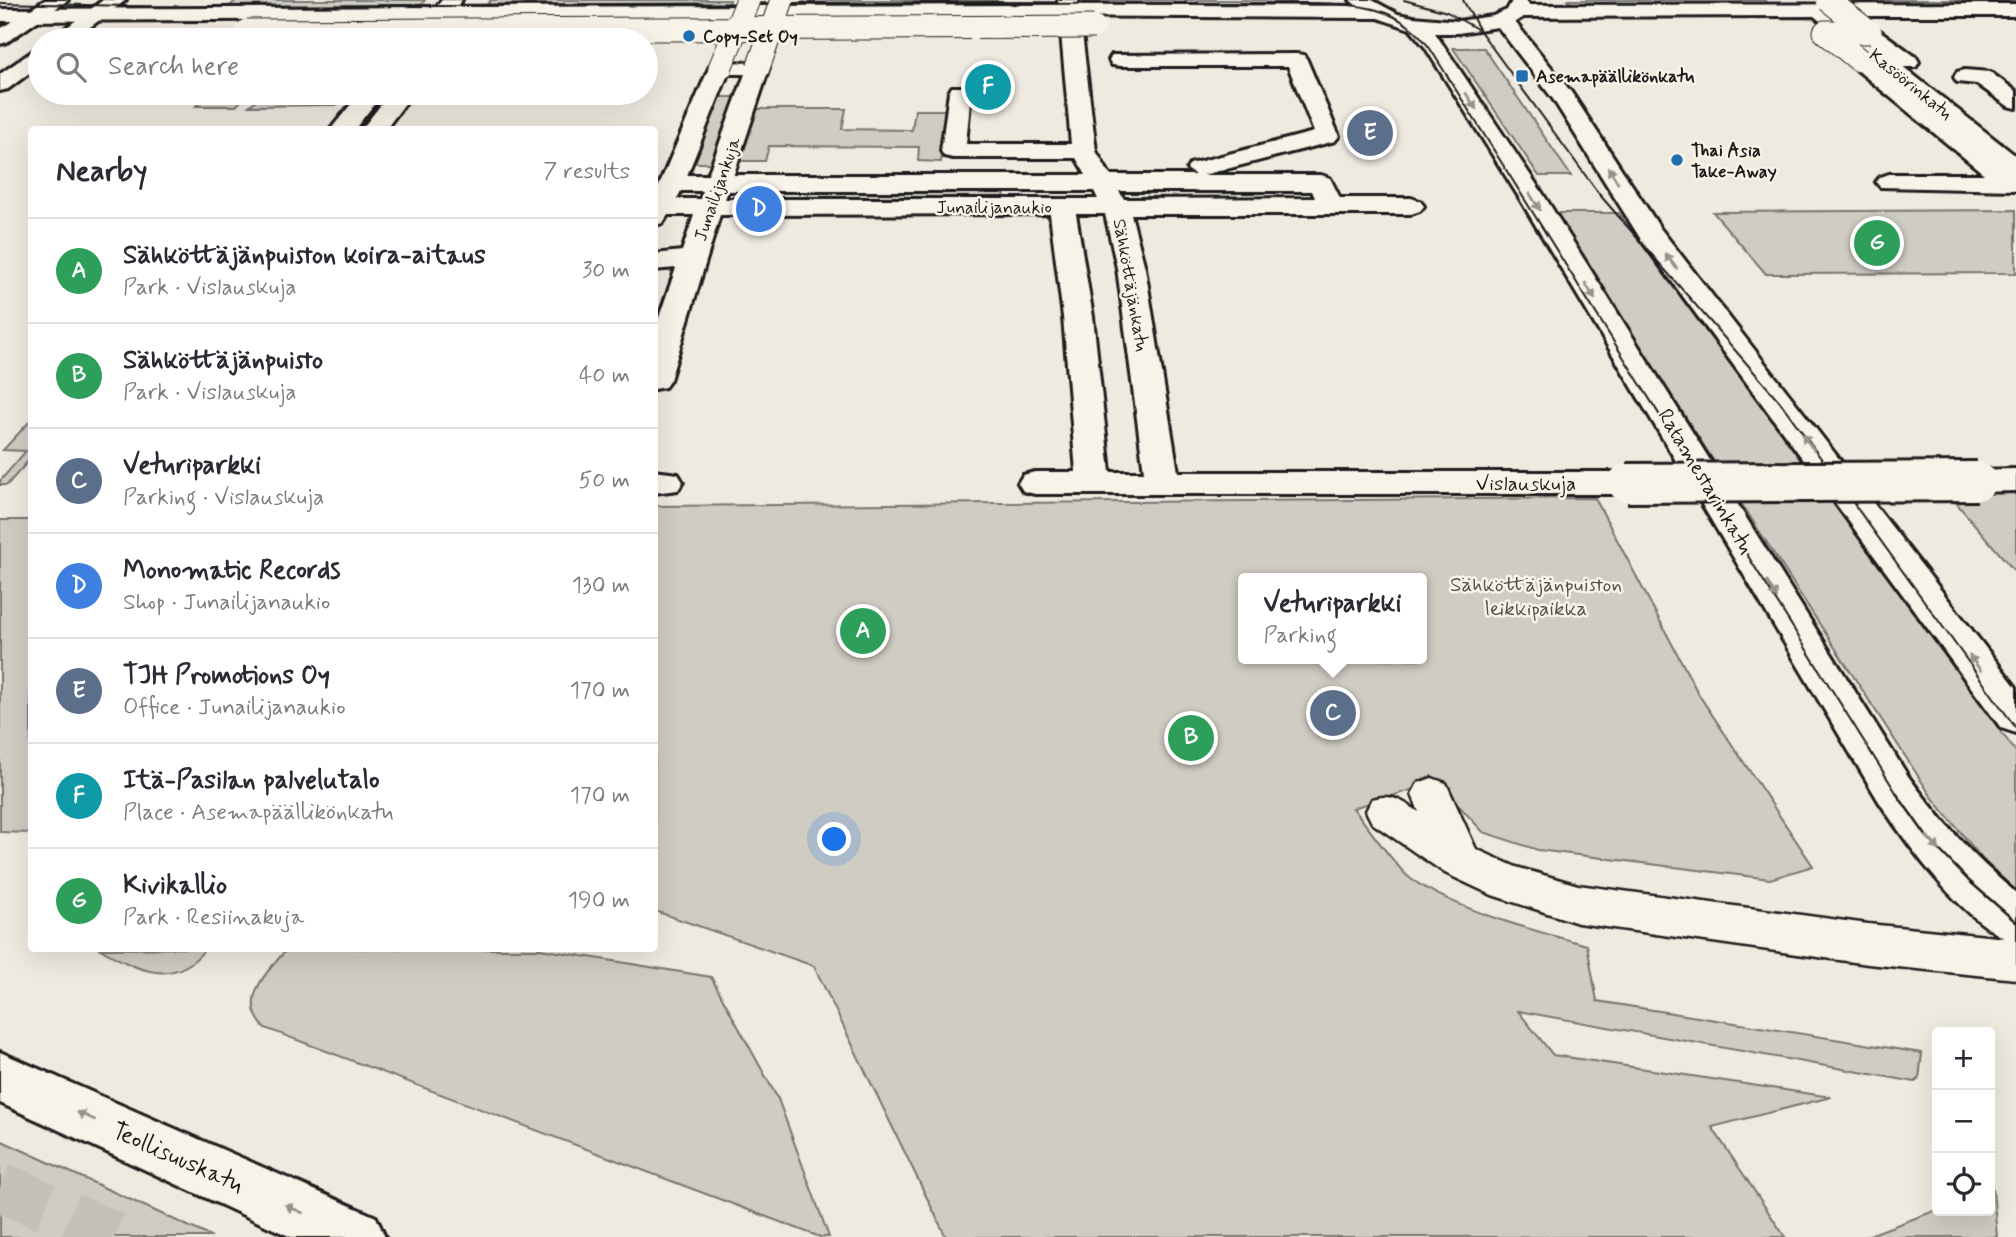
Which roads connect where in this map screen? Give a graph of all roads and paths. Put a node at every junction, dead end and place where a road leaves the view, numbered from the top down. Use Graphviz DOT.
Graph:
graph roads {
  1 [pos="58,0"];
  2 [pos="116,0"];
  3 [pos="748,0"];
  4 [pos="782,0"];
  5 [pos="1360,0"];
  6 [pos="1818,4"];
  7 [pos="1069,5"];
  8 [pos="1512,10"];
  9 [pos="2016,10"];
  10 [pos="1377,12"];
  11 [pos="96,14"];
  12 [pos="0,15"];
  13 [pos="34,15"];
  14 [pos="448,20"];
  15 [pos="1416,23"];
  16 [pos="1094,27"];
  17 [pos="77,28"];
  18 [pos="271,28"];
  19 [pos="771,28"];
  20 [pos="736,29"];
  21 [pos="1869,29"];
  22 [pos="0,38"];
  23 [pos="1119,60"];
  24 [pos="1863,63"];
  25 [pos="28,64"];
  26 [pos="720,68"];
  27 [pos="758,68"];
  28 [pos="1965,77"];
  29 [pos="0,84"];
  30 [pos="960,92"];
  31 [pos="2016,102"];
  32 [pos="362,105"];
  33 [pos="392,105"];
  34 [pos="344,126"];
  35 [pos="375,126"];
  36 [pos="2004,149"];
  37 [pos="1084,151"];
  38 [pos="673,183"];
  39 [pos="1167,183"];
  40 [pos="1400,183"];
  41 [pos="2014,184"];
  42 [pos="714,195"];
  43 [pos="1110,195"];
  44 [pos="1326,195"];
  45 [pos="1411,206"];
  46 [pos="1062,207"];
  47 [pos="658,209"];
  48 [pos="658,211"];
  49 [pos="694,258"];
  50 [pos="658,262"];
  51 [pos="659,351"];
  52 [pos="2016,480"];
  53 [pos="1035,483"];
  54 [pos="1094,484"];
  55 [pos="1163,484"];
  56 [pos="2016,717"];
  57 [pos="1432,794"];
  58 [pos="1386,811"];
  59 [pos="1460,861"];
  60 [pos="2016,922"];
  61 [pos="2016,959"];
  62 [pos="0,1077"];
  63 [pos="356,1237"];
  1 -- 13 [label="street"];
  2 -- 11 [label="street"];
  3 -- 20 [label="street, Junailijankuja, bridge"];
  4 -- 19 [label="street, Junailijankuja, bridge"];
  5 -- 10 [label="street"];
  6 -- 8 [label="street"];
  6 -- 9 [label="street"];
  6 -- 21 [label="street, Kasöörinkatu, bridge"];
  6 -- 36 [label="street, Kasöörinkatu"];
  7 -- 10 [label="street"];
  7 -- 14 [label="street"];
  7 -- 37 [label="street, Sähköttäjänkatu"];
  8 -- 15 [label="street"];
  56 -- 8 [label="street, one-way"];
  10 -- 15 [label="street"];
  11 -- 13 [label="street"];
  11 -- 14 [label="street"];
  11 -- 17 [label="street"];
  12 -- 13 [label="street"];
  13 -- 22 [label="street"];
  14 -- 18 [label="street, bridge"];
  14 -- 20 [label="street, bridge"];
  15 -- 60 [label="street, Ratamestarinkatu, one-way"];
  16 -- 19 [label="street, bridge"];
  19 -- 20 [label="street, bridge"];
  19 -- 27 [label="street, Junailijankuja, bridge"];
  20 -- 26 [label="street, Junailijankuja, bridge"];
  21 -- 24 [label="street, Kasöörinkatu"];
  21 -- 24 [label="street, Kasöörinkatu, bridge"];
  23 -- 39 [label="street"];
  24 -- 41 [label="street, Kasöörinkatu"];
  25 -- 29 [label="street"];
  26 -- 27 [label="street"];
  26 -- 38 [label="street, Junailijankuja"];
  27 -- 42 [label="street, Junailijankuja"];
  28 -- 31 [label="street"];
  30 -- 37 [label="street"];
  32 -- 34 [label="street"];
  33 -- 35 [label="street"];
  36 -- 41 [label="street, Kasöörinkatu"];
  37 -- 43 [label="street, Sähköttäjänkatu"];
  38 -- 42 [label="street, Junailijanaukio"];
  38 -- 47 [label="street, Junailijankuja"];
  39 -- 43 [label="street, Junailijanaukio"];
  39 -- 44 [label="street, Junailijanaukio"];
  40 -- 44 [label="street, Junailijanaukio"];
  41 -- 41 [label="street"];
  42 -- 43 [label="street, Junailijanaukio"];
  42 -- 46 [label="street, Junailijanaukio"];
  42 -- 48 [label="street, Junailijanaukio"];
  42 -- 49 [label="street, Junailijankuja"];
  43 -- 44 [label="street, Junailijanaukio"];
  43 -- 46 [label="street, Junailijanaukio"];
  43 -- 55 [label="street, Sähköttäjänkatu"];
  44 -- 45 [label="street, Junailijanaukio"];
  46 -- 54 [label="street"];
  49 -- 50 [label="street"];
  49 -- 51 [label="street, Junailijankuja"];
  52 -- 55 [label="street, Vislauskuja, bridge"];
  53 -- 54 [label="street, Vislauskuja"];
  54 -- 55 [label="street, Vislauskuja"];
  57 -- 59 [label="lane"];
  58 -- 59 [label="lane"];
  59 -- 61 [label="lane"];
  63 -- 62 [label="street, Teollisuuskatu, one-way"];
}
